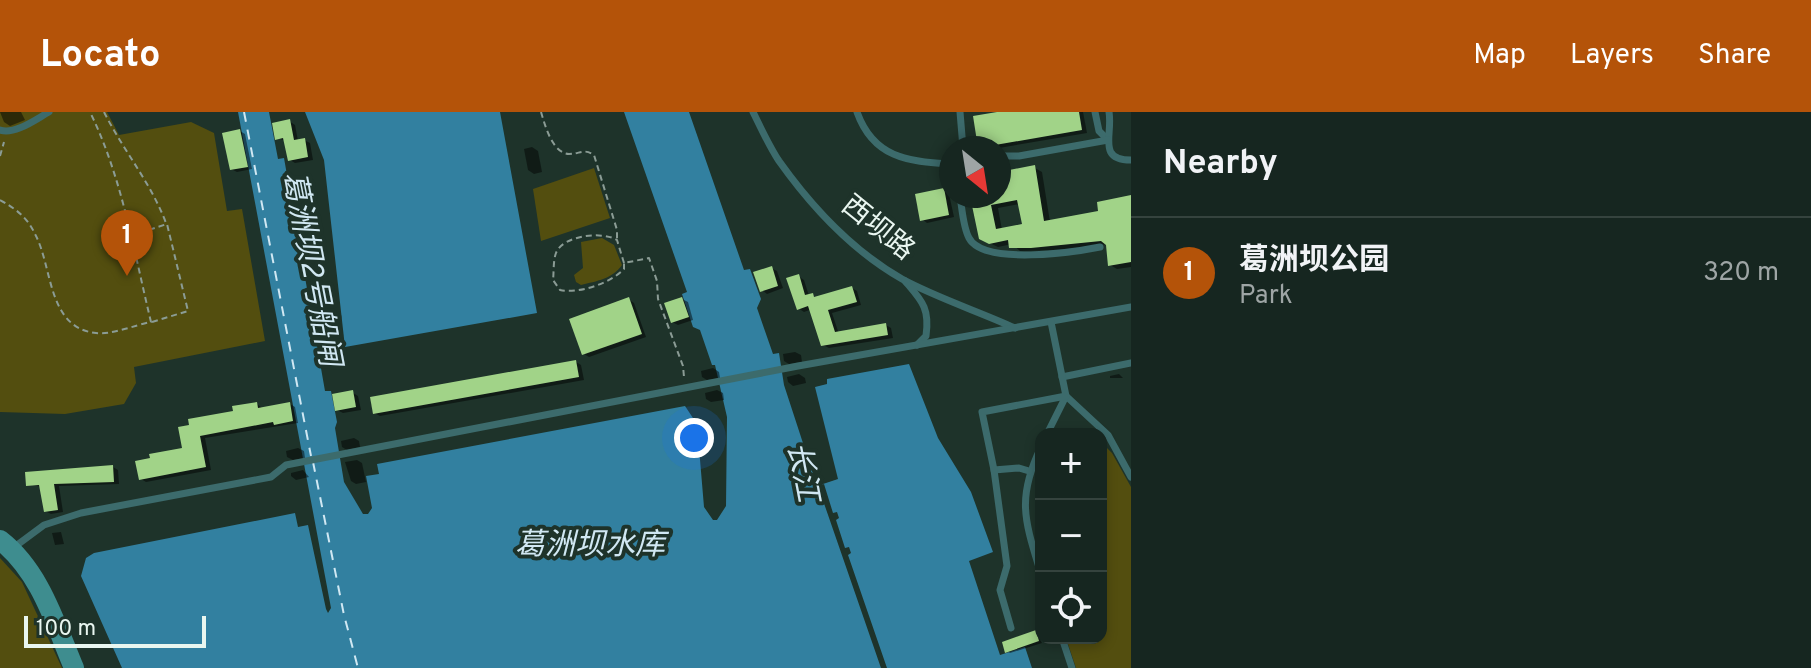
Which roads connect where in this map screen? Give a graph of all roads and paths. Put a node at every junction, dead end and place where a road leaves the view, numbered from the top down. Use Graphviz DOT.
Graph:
graph roads {
  1 [pos="49,112"];
  2 [pos="90,112"];
  3 [pos="104,112"];
  4 [pos="541,112"];
  5 [pos="753,112"];
  6 [pos="857,112"];
  7 [pos="960,112"];
  8 [pos="1095,112"];
  9 [pos="1109,112"];
  10 [pos="4,131"];
  11 [pos="962,136"];
  12 [pos="1108,140"];
  13 [pos="0,156"];
  14 [pos="1011,156"];
  15 [pos="1131,160"];
  16 [pos="939,163"];
  17 [pos="0,200"];
  18 [pos="963,208"];
  19 [pos="167,224"];
  20 [pos="130,236"];
  21 [pos="617,240"];
  22 [pos="1100,247"];
  23 [pos="624,263"];
  24 [pos="903,279"];
  25 [pos="1131,307"];
  26 [pos="151,322"];
  27 [pos="1051,322"];
  28 [pos="1017,329"];
  29 [pos="915,346"];
  30 [pos="1131,363"];
  31 [pos="1062,377"];
  32 [pos="685,388"];
  33 [pos="1066,396"];
  34 [pos="1050,428"];
  35 [pos="1035,459"];
  36 [pos="994,470"];
  37 [pos="1029,471"];
  38 [pos="1131,477"];
  39 [pos="6,544"];
  40 [pos="1040,572"];
  41 [pos="1011,628"];
  42 [pos="1064,644"];
  43 [pos="74,668"];
  44 [pos="1072,668"];
  1 -- 10 [label="lane"];
  2 -- 20 [label="path"];
  3 -- 19 [label="path"];
  4 -- 21 [label="path"];
  5 -- 24 [label="lane, 西坝路"];
  6 -- 16 [label="lane"];
  7 -- 11 [label="lane"];
  8 -- 12 [label="lane"];
  9 -- 12 [label="lane"];
  10 -- 13 [label="path"];
  12 -- 14 [label="lane"];
  12 -- 15 [label="lane"];
  17 -- 26 [label="path"];
  18 -- 22 [label="lane"];
  19 -- 20 [label="path"];
  19 -- 26 [label="path"];
  20 -- 26 [label="path"];
  21 -- 23 [label="path"];
  21 -- 23 [label="path"];
  23 -- 32 [label="path"];
  24 -- 28 [label="lane, 西坝路"];
  24 -- 29 [label="lane"];
  25 -- 27 [label="lane"];
  27 -- 28 [label="lane"];
  27 -- 31 [label="lane"];
  28 -- 29 [label="lane"];
  29 -- 32 [label="lane"];
  30 -- 31 [label="lane"];
  31 -- 33 [label="lane"];
  32 -- 39 [label="lane"];
  33 -- 34 [label="lane"];
  33 -- 36 [label="lane"];
  33 -- 38 [label="lane"];
  35 -- 37 [label="lane"];
  36 -- 37 [label="lane"];
  36 -- 41 [label="lane"];
  37 -- 40 [label="lane"];
  39 -- 43 [label="street"];
  42 -- 44 [label="lane"];
}
